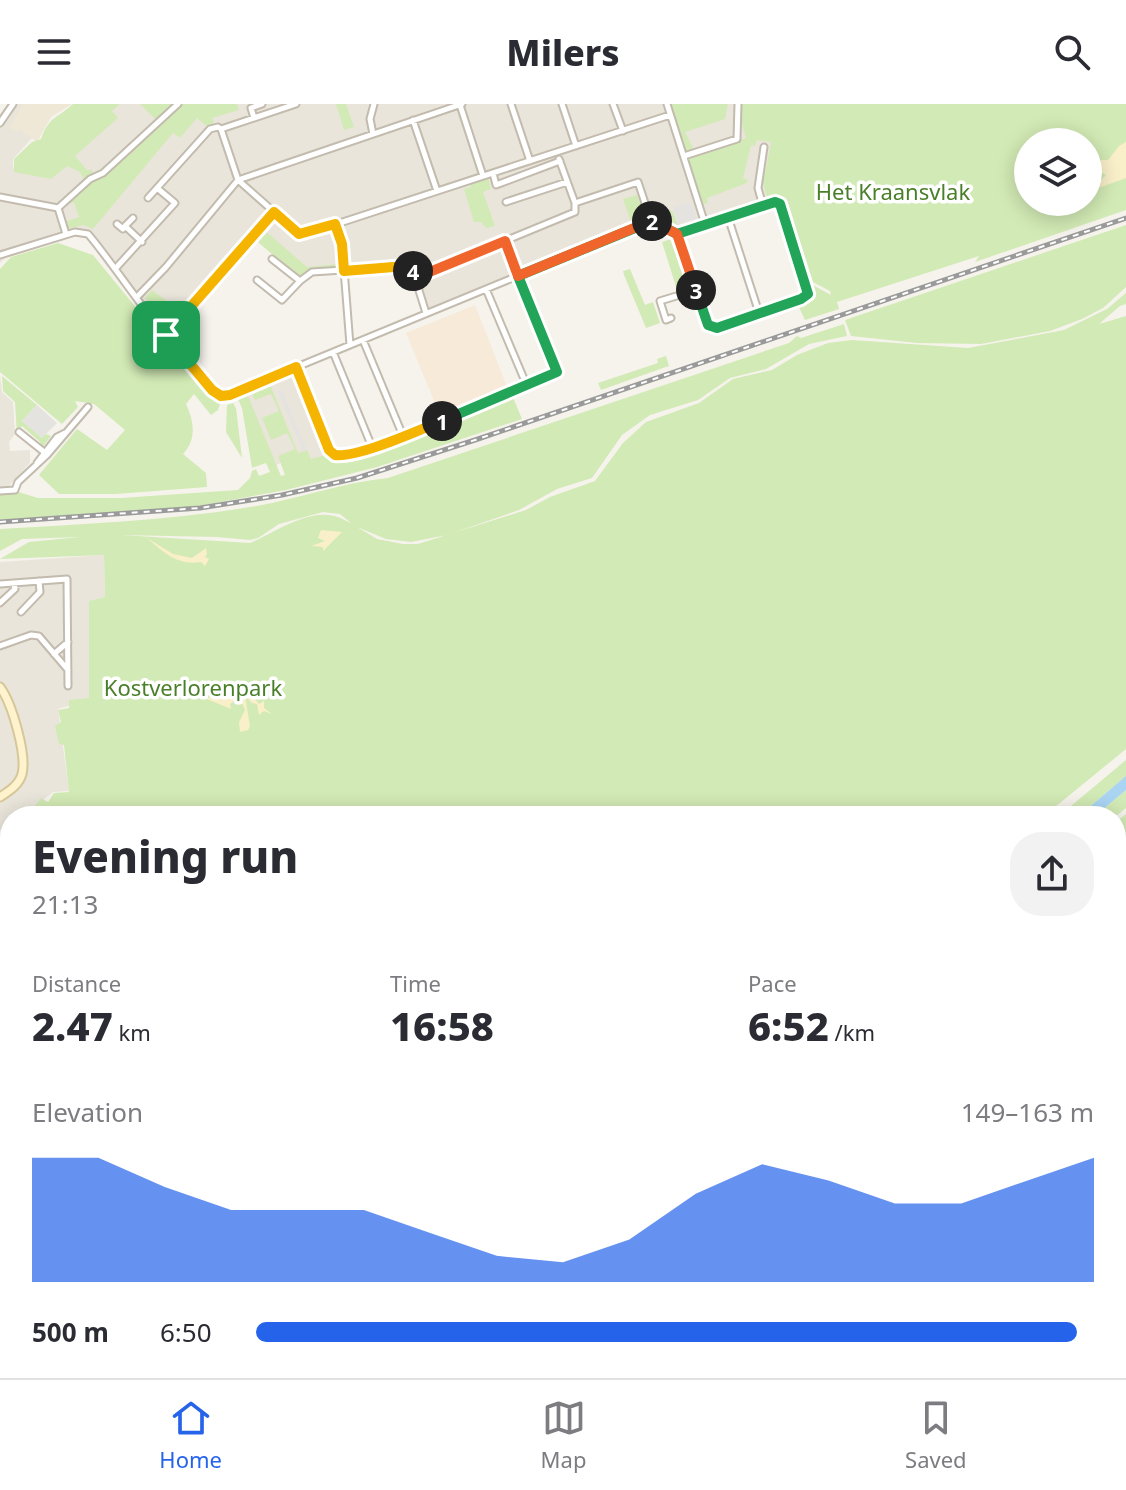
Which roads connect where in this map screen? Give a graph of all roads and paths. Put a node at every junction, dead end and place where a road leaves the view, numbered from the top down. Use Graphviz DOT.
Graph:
graph roads {
  1 [pos="13,104"];
  2 [pos="178,104"];
  3 [pos="262,104"];
  4 [pos="296,104"];
  5 [pos="374,104"];
  6 [pos="461,104"];
  7 [pos="511,104"];
  8 [pos="562,104"];
  9 [pos="613,104"];
  10 [pos="667,104"];
  11 [pos="738,104"];
  12 [pos="670,115"];
  13 [pos="254,118"];
  14 [pos="413,119"];
  15 [pos="0,123"];
  16 [pos="221,129"];
  17 [pos="623,131"];
  18 [pos="373,134"];
  19 [pos="576,146"];
  20 [pos="764,147"];
  21 [pos="557,152"];
  22 [pos="684,156"];
  23 [pos="530,161"];
  24 [pos="560,161"];
  25 [pos="493,173"];
  26 [pos="483,176"];
  27 [pos="238,180"];
  28 [pos="567,182"];
  29 [pos="157,188"];
  30 [pos="437,191"];
  31 [pos="0,197"];
  32 [pos="148,198"];
  33 [pos="506,202"];
  34 [pos="575,203"];
  35 [pos="763,206"];
  36 [pos="58,208"];
  37 [pos="274,212"];
  38 [pos="728,217"];
  39 [pos="133,218"];
  40 [pos="651,221"];
  41 [pos="117,224"];
  42 [pos="335,224"];
  43 [pos="705,224"];
  44 [pos="125,226"];
  45 [pos="66,234"];
  46 [pos="677,234"];
  47 [pos="505,241"];
  48 [pos="142,242"];
  49 [pos="0,255"];
  50 [pos="272,259"];
  51 [pos="115,269"];
  52 [pos="344,271"];
  53 [pos="518,276"];
  54 [pos="415,278"];
  55 [pos="257,280"];
  56 [pos="300,281"];
  57 [pos="486,289"];
  58 [pos="696,290"];
  59 [pos="137,297"];
  60 [pos="426,313"];
  61 [pos="759,313"];
  62 [pos="671,318"];
  63 [pos="166,335"];
  64 [pos="363,340"];
  65 [pos="350,345"];
  66 [pos="333,352"];
  67 [pos="296,367"];
  68 [pos="527,386"];
  69 [pos="88,407"];
  70 [pos="19,432"];
  71 [pos="403,436"];
  72 [pos="372,447"];
  73 [pos="45,454"];
  74 [pos="0,491"];
  75 [pos="39,581"];
  76 [pos="14,583"];
  77 [pos="0,584"];
  78 [pos="0,603"];
  79 [pos="21,612"];
  80 [pos="69,642"];
  81 [pos="0,646"];
  82 [pos="54,654"];
  83 [pos="68,670"];
  84 [pos="68,686"];
  85 [pos="0,687"];
  86 [pos="0,797"];
  1 -- 15 [label="street"];
  2 -- 36 [label="street"];
  3 -- 13 [label="street"];
  4 -- 13 [label="street"];
  5 -- 18 [label="street"];
  6 -- 14 [label="street"];
  6 -- 26 [label="street"];
  7 -- 23 [label="street"];
  8 -- 19 [label="street"];
  9 -- 17 [label="street"];
  10 -- 12 [label="street"];
  11 -- 22 [label="street"];
  12 -- 17 [label="street"];
  12 -- 22 [label="street"];
  13 -- 16 [label="street"];
  14 -- 18 [label="street"];
  14 -- 30 [label="street"];
  16 -- 27 [label="street"];
  16 -- 29 [label="street"];
  17 -- 19 [label="street"];
  18 -- 27 [label="street"];
  19 -- 21 [label="street"];
  20 -- 35 [label="street"];
  21 -- 23 [label="street"];
  21 -- 24 [label="street"];
  22 -- 43 [label="street"];
  23 -- 25 [label="street"];
  24 -- 25 [label="street"];
  24 -- 28 [label="street"];
  25 -- 26 [label="street"];
  26 -- 30 [label="street"];
  27 -- 37 [label="street"];
  27 -- 59 [label="street"];
  28 -- 33 [label="street"];
  28 -- 34 [label="street"];
  29 -- 32 [label="street"];
  29 -- 48 [label="street"];
  30 -- 42 [label="street"];
  31 -- 36 [label="street"];
  34 -- 40 [label="street"];
  34 -- 47 [label="street"];
  35 -- 38 [label="street"];
  35 -- 61 [label="street"];
  36 -- 45 [label="street"];
  37 -- 42 [label="street"];
  37 -- 63 [label="street"];
  38 -- 43 [label="street"];
  38 -- 61 [label="street"];
  39 -- 44 [label="street"];
  40 -- 46 [label="street"];
  40 -- 53 [label="street"];
  41 -- 44 [label="street"];
  42 -- 52 [label="street"];
  43 -- 46 [label="street"];
  44 -- 48 [label="street"];
  45 -- 49 [label="street"];
  45 -- 51 [label="street"];
  46 -- 58 [label="street"];
  47 -- 53 [label="street"];
  47 -- 54 [label="street"];
  48 -- 51 [label="street"];
  50 -- 56 [label="street"];
  51 -- 59 [label="street"];
  52 -- 54 [label="street"];
  52 -- 56 [label="street"];
  52 -- 65 [label="street"];
  53 -- 57 [label="street"];
  53 -- 68 [label="street"];
  54 -- 60 [label="street"];
  55 -- 56 [label="street"];
  57 -- 60 [label="street"];
  57 -- 68 [label="street"];
  58 -- 61 [label="street"];
  58 -- 62 [label="street"];
  59 -- 63 [label="street"];
  60 -- 64 [label="street"];
  63 -- 67 [label="street"];
  64 -- 65 [label="street"];
  64 -- 71 [label="street"];
  65 -- 66 [label="street"];
  66 -- 67 [label="street"];
  66 -- 72 [label="street"];
  67 -- 72 [label="street"];
  68 -- 71 [label="street"];
  69 -- 73 [label="street"];
  70 -- 73 [label="street"];
  71 -- 72 [label="street"];
  73 -- 74 [label="street"];
  75 -- 76 [label="street"];
  75 -- 79 [label="street"];
  75 -- 80 [label="street"];
  76 -- 77 [label="street"];
  76 -- 78 [label="street"];
  80 -- 82 [label="street"];
  80 -- 83 [label="street"];
  81 -- 82 [label="street"];
  82 -- 83 [label="street"];
  83 -- 84 [label="street"];
  85 -- 86 [label="main road"];
}
